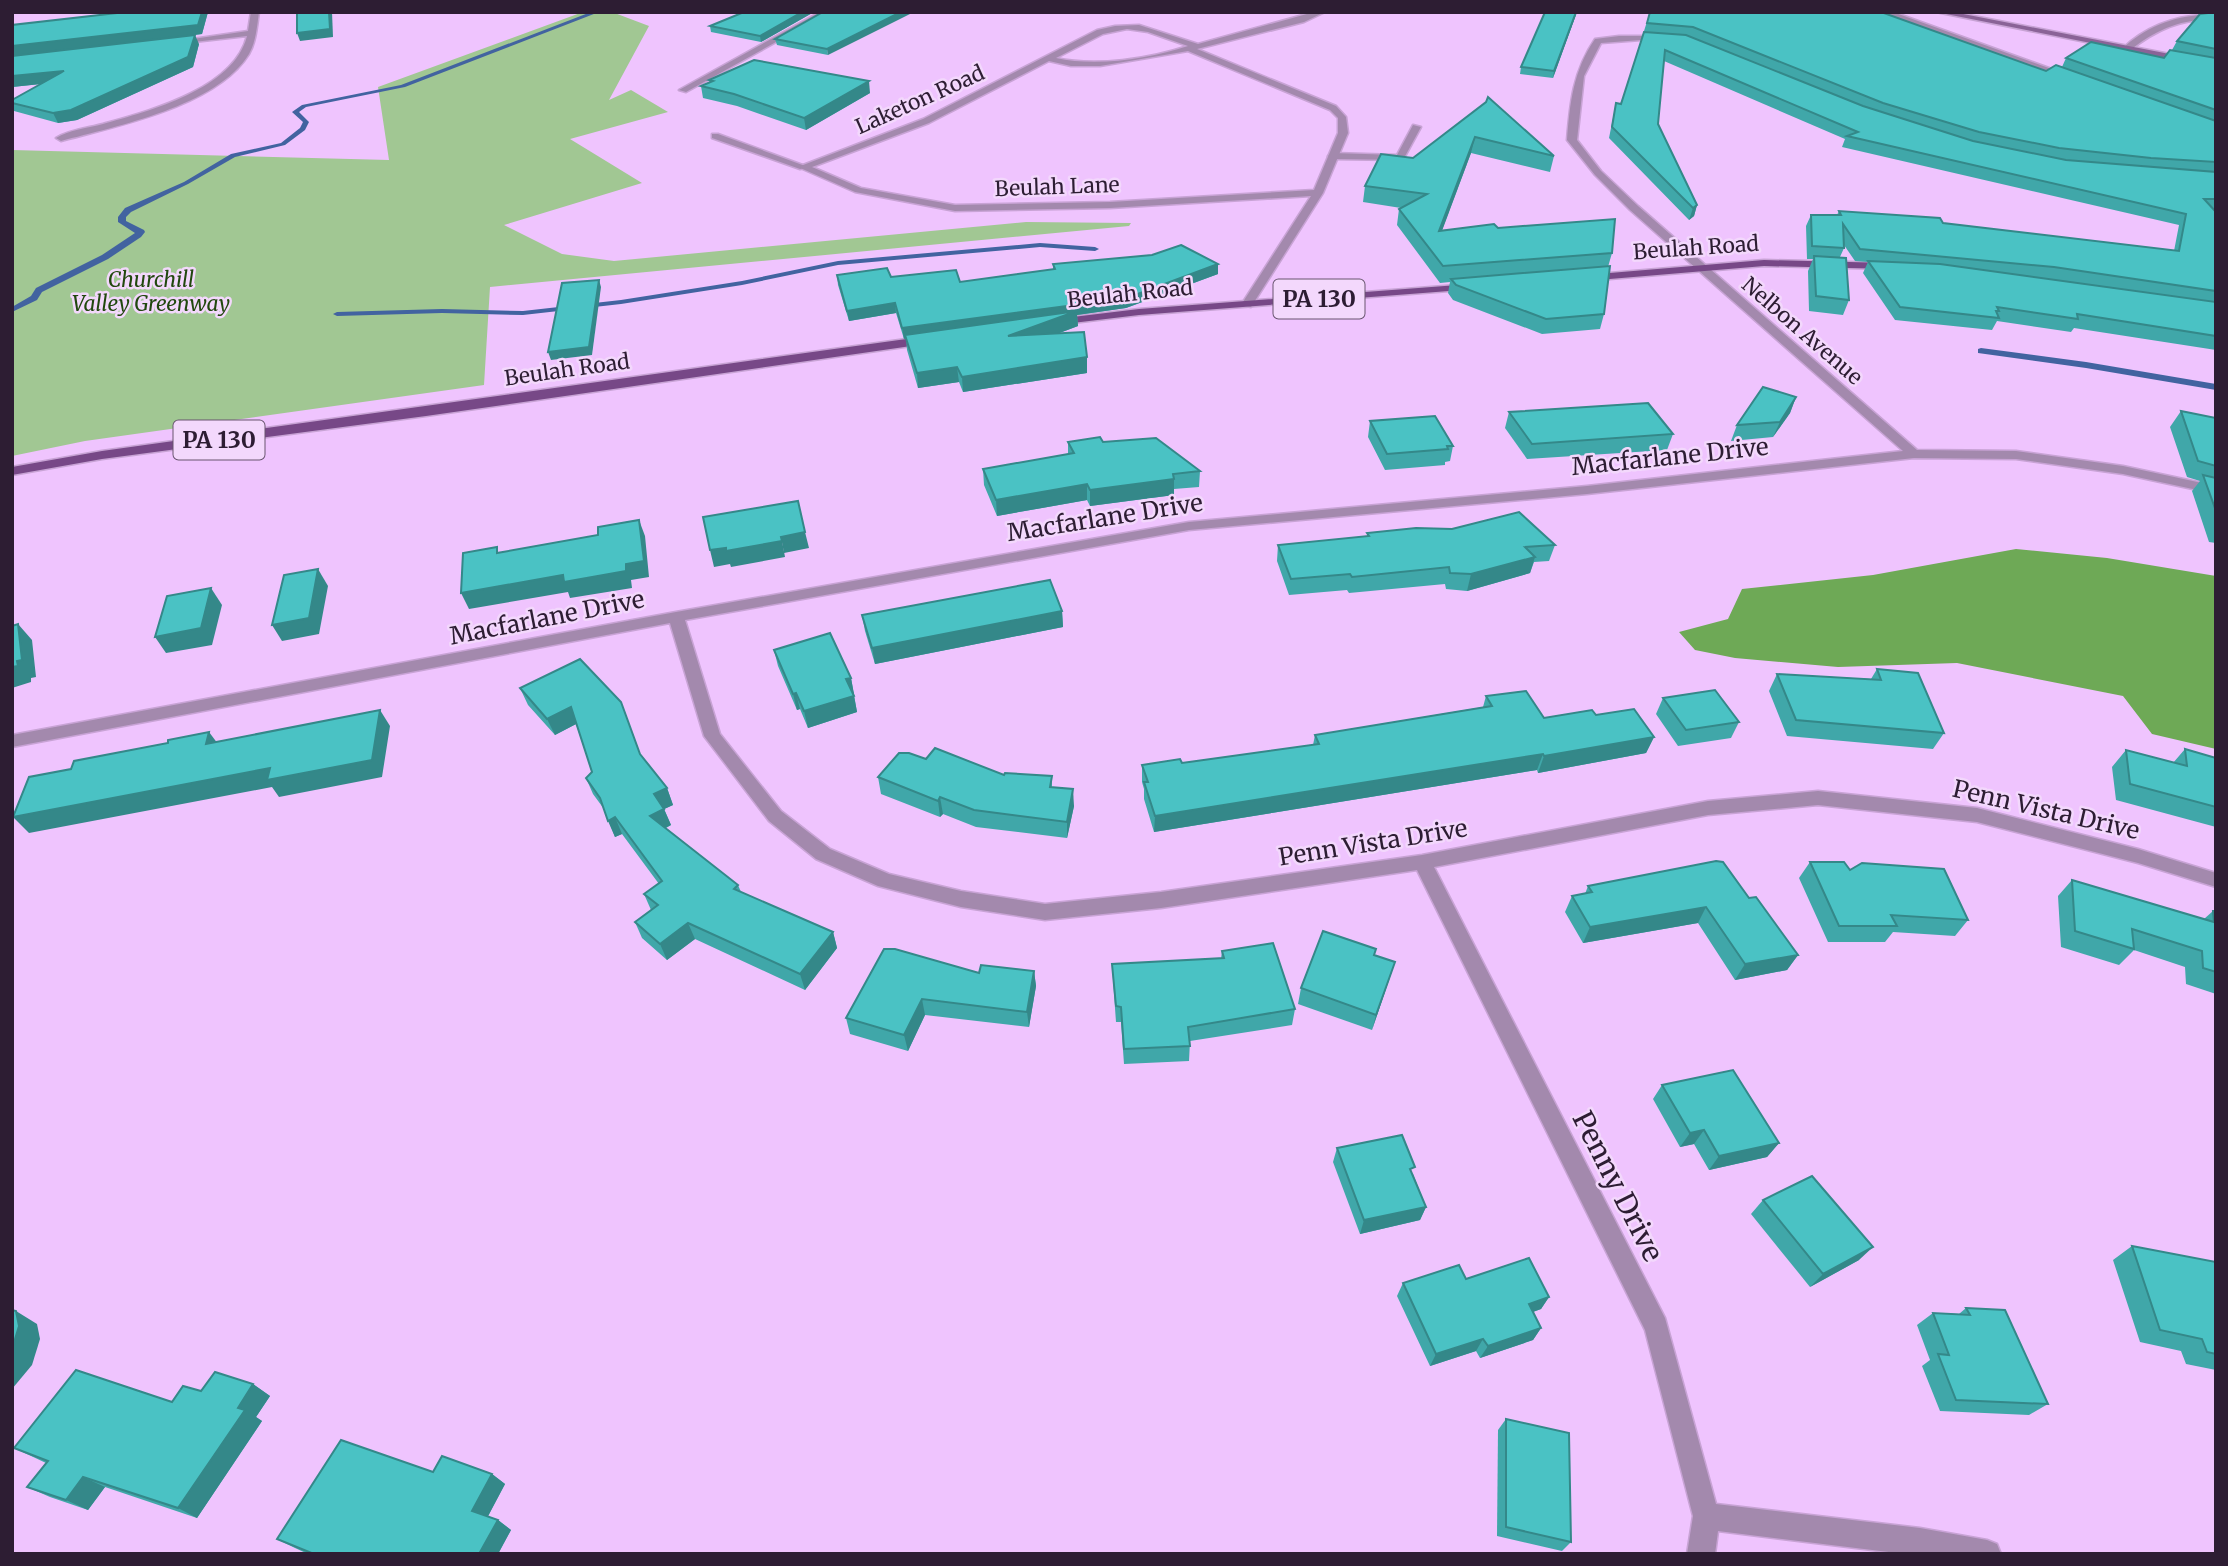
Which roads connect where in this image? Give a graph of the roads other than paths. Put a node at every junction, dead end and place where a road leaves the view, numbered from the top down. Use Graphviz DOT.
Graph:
graph roads {
  1 [pos="255,12"];
  2 [pos="826,12"];
  3 [pos="1321,12"];
  4 [pos="1885,12"];
  5 [pos="1940,12"];
  6 [pos="2216,18"];
  7 [pos="250,33"];
  8 [pos="1674,40"];
  9 [pos="170,42"];
  10 [pos="1192,47"];
  11 [pos="2126,49"];
  12 [pos="1048,59"];
  13 [pos="2216,66"];
  14 [pos="2076,79"];
  15 [pos="683,90"];
  16 [pos="1416,127"];
  17 [pos="715,136"];
  18 [pos="61,138"];
  19 [pos="1333,156"];
  20 [pos="803,167"];
  21 [pos="1318,192"];
  22 [pos="1897,266"];
  23 [pos="1700,268"];
  24 [pos="1578,278"];
  25 [pos="1482,286"];
  26 [pos="1247,305"];
  27 [pos="1049,323"];
  28 [pos="944,337"];
  29 [pos="1913,454"];
  30 [pos="12,471"];
  31 [pos="2216,490"];
  32 [pos="676,617"];
  33 [pos="12,741"];
  34 [pos="1422,862"];
  35 [pos="2216,880"];
  36 [pos="1706,1516"];
  37 [pos="1701,1554"];
  38 [pos="1986,1554"];
  1 -- 7 [label="street"];
  2 -- 15 [label="street"];
  3 -- 10 [label="street"];
  4 -- 14 [label="street"];
  5 -- 11 [label="street"];
  6 -- 11 [label="street"];
  7 -- 9 [label="street"];
  7 -- 18 [label="street"];
  8 -- 23 [label="street, Nelbon Avenue"];
  10 -- 12 [label="street"];
  10 -- 12 [label="street, Laketon Road"];
  10 -- 19 [label="street"];
  11 -- 13 [label="street"];
  12 -- 20 [label="street, Laketon Road"];
  16 -- 19 [label="street"];
  17 -- 20 [label="street, Beulah Lane"];
  19 -- 21 [label="street"];
  20 -- 21 [label="street, Beulah Lane"];
  21 -- 26 [label="street"];
  22 -- 23 [label="main road, Beulah Road"];
  23 -- 24 [label="main road, Beulah Road"];
  23 -- 29 [label="street, Nelbon Avenue"];
  25 -- 26 [label="main road, Beulah Road / PA 130"];
  26 -- 27 [label="main road, Beulah Road / PA 130"];
  28 -- 30 [label="main road, Beulah Road / PA 130"];
  29 -- 31 [label="street, Macfarlane Drive"];
  29 -- 32 [label="street, Macfarlane Drive"];
  32 -- 33 [label="street, Macfarlane Drive"];
  32 -- 34 [label="street, Penn Vista Drive"];
  34 -- 35 [label="street, Penn Vista Drive"];
  34 -- 36 [label="street, Penny Drive"];
  36 -- 37 [label="street, Penny Drive"];
  36 -- 38 [label="street"];
}
